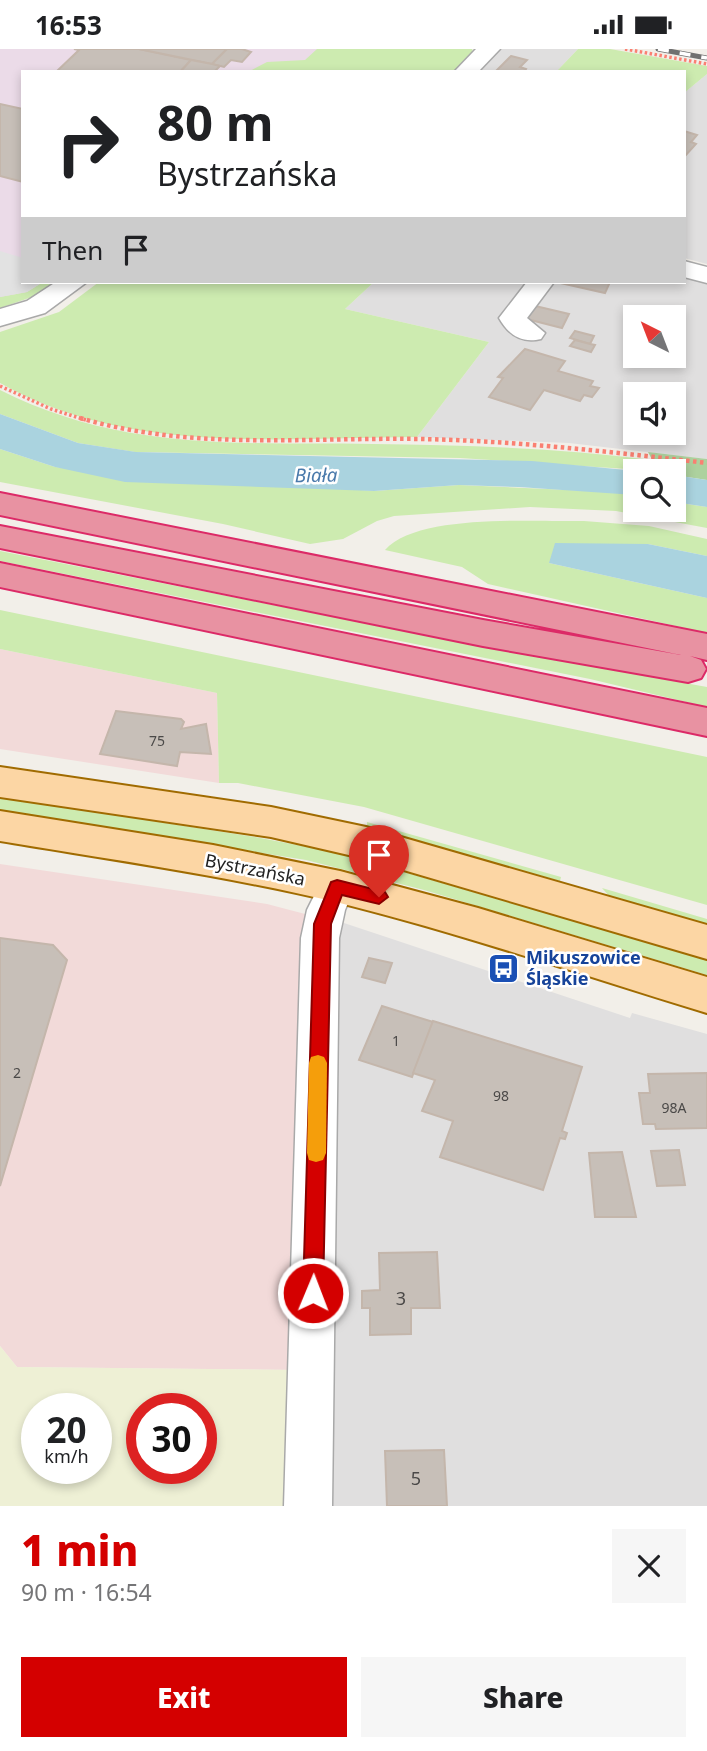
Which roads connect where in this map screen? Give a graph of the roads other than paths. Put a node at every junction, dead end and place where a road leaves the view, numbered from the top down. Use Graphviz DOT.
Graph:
graph roads {
  1 [pos="489,49"];
  2 [pos="468,70"];
  3 [pos="686,270"];
  4 [pos="707,275"];
  5 [pos="71,284"];
  6 [pos="539,284"];
  7 [pos="0,318"];
  8 [pos="531,334"];
  9 [pos="0,504"];
  10 [pos="0,537"];
  11 [pos="0,575"];
  12 [pos="707,647"];
  13 [pos="707,672"];
  14 [pos="707,722"];
  15 [pos="0,782"];
  16 [pos="0,826"];
  17 [pos="337,887"];
  18 [pos="707,942"];
  19 [pos="707,995"];
  20 [pos="308,1506"];
  1 -- 2 [label="street"];
  3 -- 4 [label="street"];
  5 -- 7 [label="street"];
  6 -- 8 [label="street"];
  9 -- 12 [label="highway"];
  10 -- 13 [label="highway"];
  11 -- 14 [label="highway"];
  15 -- 18 [label="main road"];
  16 -- 17 [label="main road, Bystrzańska"];
  17 -- 19 [label="main road, Bystrzańska"];
  17 -- 20 [label="street"];
}
